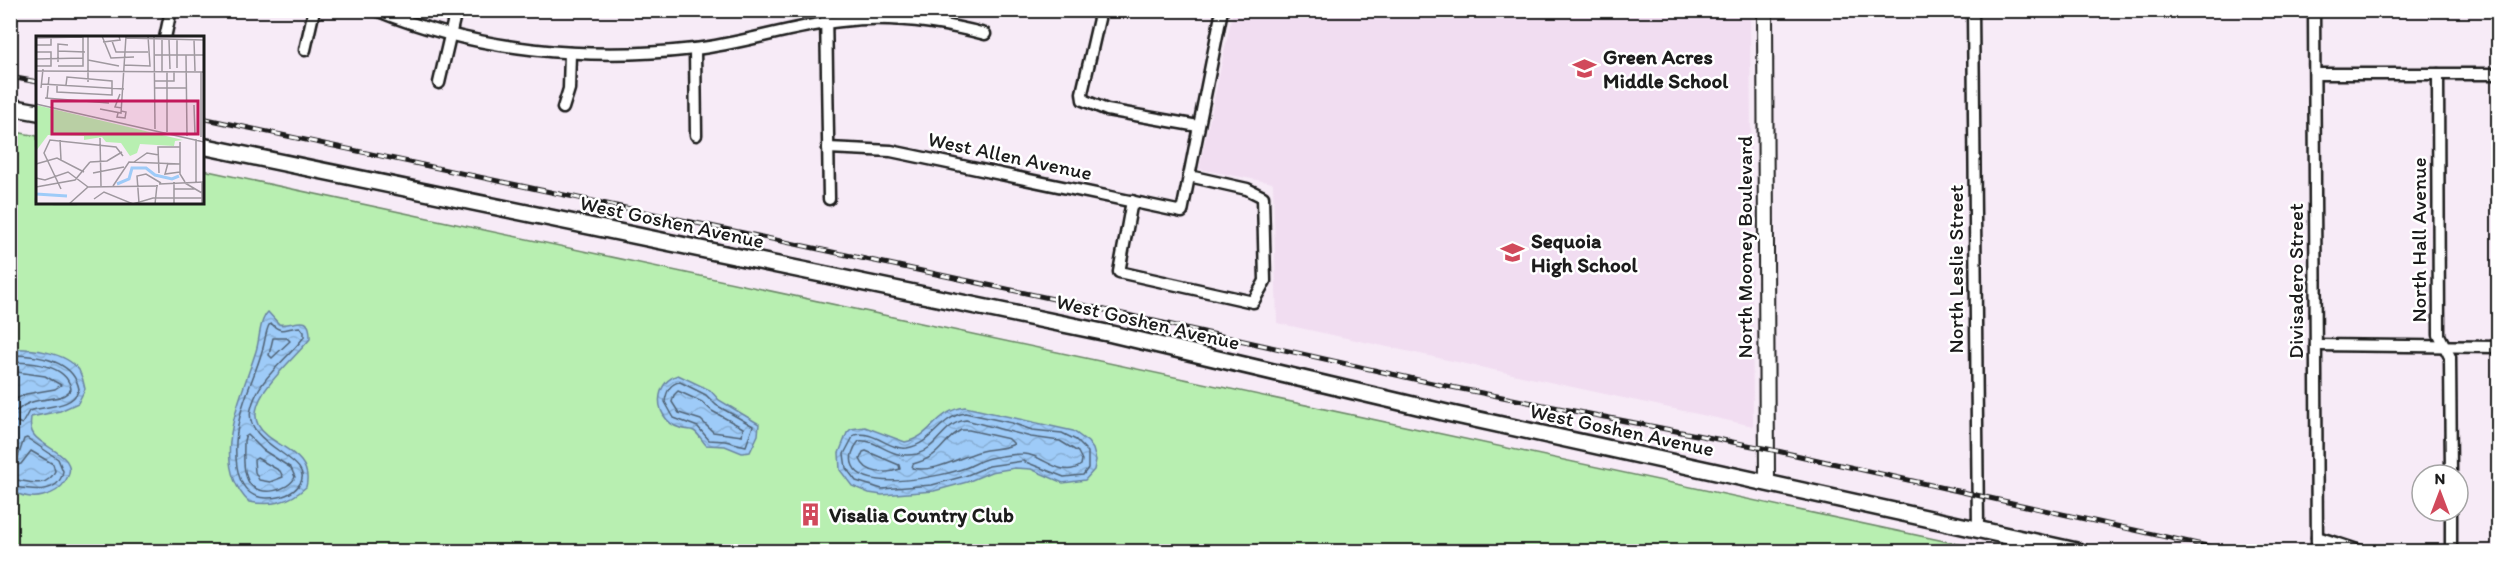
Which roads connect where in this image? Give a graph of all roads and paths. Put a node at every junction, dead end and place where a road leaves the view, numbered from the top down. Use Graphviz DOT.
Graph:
graph roads {
  1 [pos="171,10"];
  2 [pos="314,10"];
  3 [pos="376,10"];
  4 [pos="456,10"];
  5 [pos="826,10"];
  6 [pos="1101,10"];
  7 [pos="1222,10"];
  8 [pos="1765,10"];
  9 [pos="1973,10"];
  10 [pos="2313,10"];
  11 [pos="826,23"];
  12 [pos="450,34"];
  13 [pos="985,34"];
  14 [pos="165,36"];
  15 [pos="695,49"];
  16 [pos="306,50"];
  17 [pos="570,52"];
  18 [pos="2315,74"];
  19 [pos="2438,74"];
  20 [pos="2499,74"];
  21 [pos="439,83"];
  22 [pos="10,107"];
  23 [pos="563,108"];
  24 [pos="36,112"];
  25 [pos="1198,126"];
  26 [pos="696,135"];
  27 [pos="204,146"];
  28 [pos="828,148"];
  29 [pos="1189,176"];
  30 [pos="829,199"];
  31 [pos="1132,201"];
  32 [pos="2316,345"];
  33 [pos="2445,346"];
  34 [pos="2499,347"];
  35 [pos="2451,463"];
  36 [pos="1767,483"];
  37 [pos="2451,523"];
  38 [pos="1978,528"];
  39 [pos="2317,537"];
  40 [pos="2081,552"];
  41 [pos="2316,552"];
  42 [pos="2363,552"];
  43 [pos="2451,552"];
  1 -- 14 [label="street"];
  2 -- 16 [label="street"];
  3 -- 12 [label="street"];
  4 -- 12 [label="street"];
  5 -- 11 [label="street"];
  6 -- 25 [label="street"];
  7 -- 25 [label="street"];
  8 -- 36 [label="street, North Mooney Boulevard"];
  9 -- 38 [label="street, North Leslie Street"];
  10 -- 18 [label="street, Divisadero Street"];
  11 -- 13 [label="street"];
  11 -- 15 [label="street"];
  11 -- 28 [label="street"];
  12 -- 17 [label="street"];
  12 -- 21 [label="street"];
  15 -- 17 [label="street"];
  15 -- 26 [label="street"];
  17 -- 23 [label="street"];
  18 -- 19 [label="street"];
  18 -- 32 [label="street, Divisadero Street"];
  19 -- 20 [label="street"];
  19 -- 33 [label="street, North Hall Avenue"];
  22 -- 24 [label="main road"];
  25 -- 29 [label="street"];
  27 -- 36 [label="main road, West Goshen Avenue"];
  28 -- 30 [label="street"];
  28 -- 31 [label="street, West Allen Avenue"];
  29 -- 31 [label="street, West Allen Avenue"];
  29 -- 31 [label="street"];
  32 -- 33 [label="street"];
  32 -- 39 [label="street, Divisadero Street"];
  33 -- 34 [label="street"];
  33 -- 35 [label="street, North Hall Avenue"];
  36 -- 38 [label="main road, West Goshen Avenue"];
  37 -- 43 [label="street"];
  38 -- 40 [label="main road, West Goshen Avenue"];
  39 -- 41 [label="street, Divisadero Street"];
  39 -- 42 [label="street"];
}
